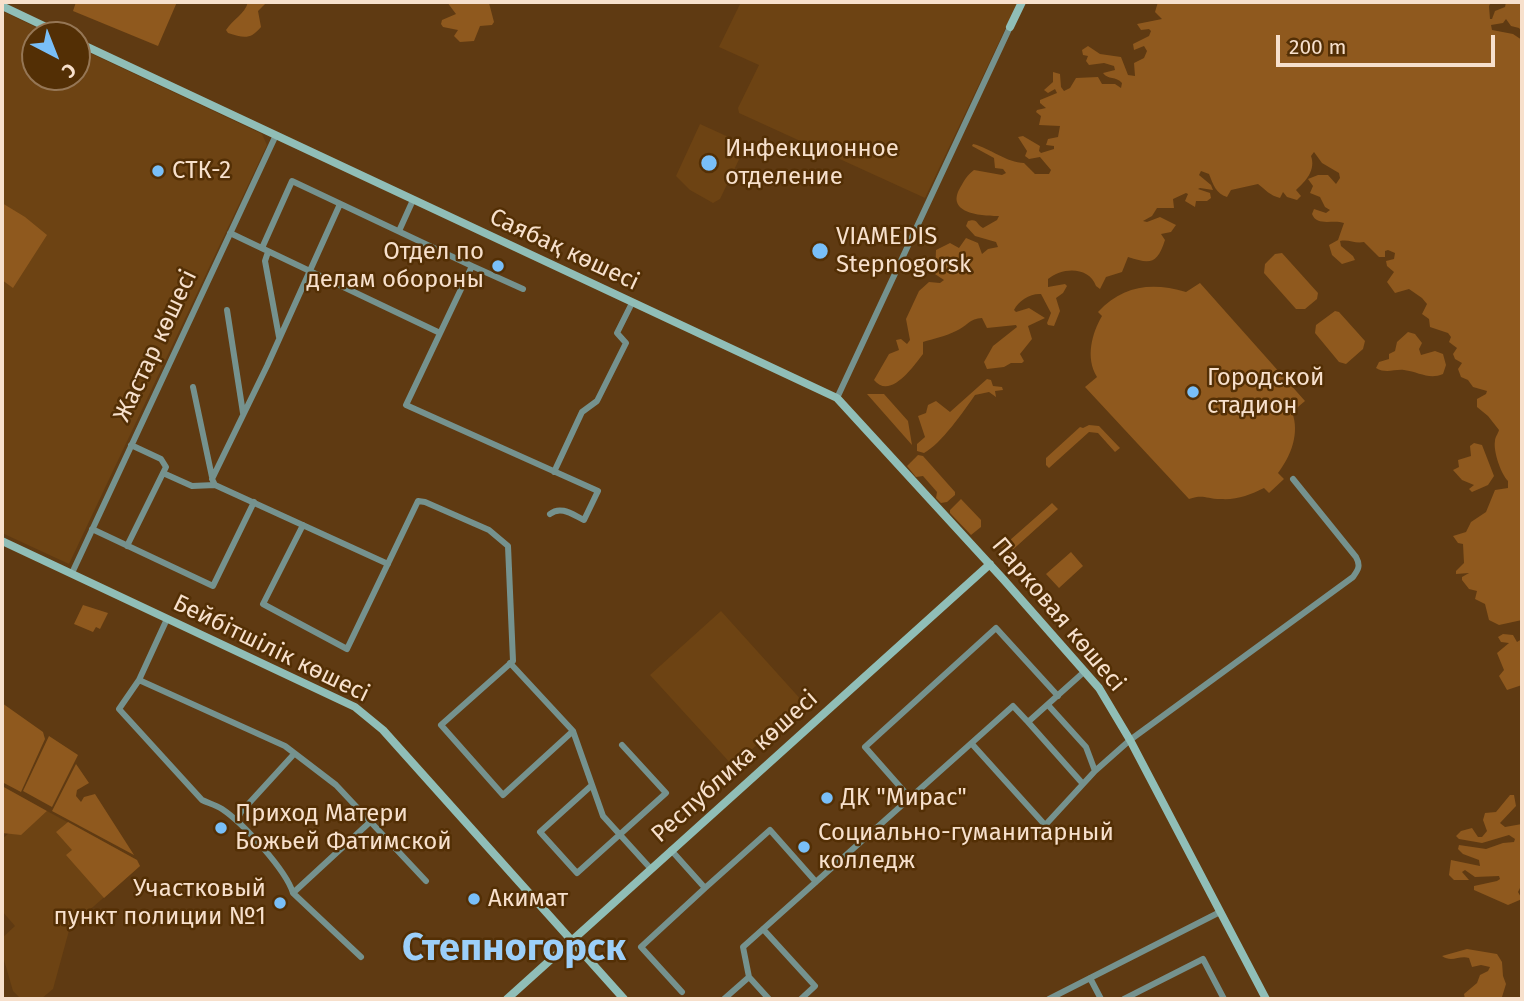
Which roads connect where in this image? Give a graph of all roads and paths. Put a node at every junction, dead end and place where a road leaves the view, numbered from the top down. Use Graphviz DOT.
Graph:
graph roads {
  1 [pos="1022,2"];
  2 [pos="2,6"];
  3 [pos="34,21"];
  4 [pos="1010,27"];
  5 [pos="91,49"];
  6 [pos="276,135"];
  7 [pos="413,200"];
  8 [pos="340,204"];
  9 [pos="399,231"];
  10 [pos="230,233"];
  11 [pos="265,250"];
  12 [pos="471,265"];
  13 [pos="310,270"];
  14 [pos="523,289"];
  15 [pos="632,303"];
  16 [pos="227,310"];
  17 [pos="440,333"];
  18 [pos="280,339"];
  19 [pos="193,387"];
  20 [pos="837,398"];
  21 [pos="244,415"];
  22 [pos="131,445"];
  23 [pos="554,471"];
  24 [pos="163,473"];
  25 [pos="1293,479"];
  26 [pos="214,482"];
  27 [pos="254,502"];
  28 [pos="550,514"];
  29 [pos="303,525"];
  30 [pos="92,529"];
  31 [pos="2,541"];
  32 [pos="127,546"];
  33 [pos="387,564"];
  34 [pos="990,564"];
  35 [pos="72,573"];
  36 [pos="167,619"];
  37 [pos="510,663"];
  38 [pos="1085,671"];
  39 [pos="139,680"];
  40 [pos="1058,696"];
  41 [pos="1048,705"];
  42 [pos="1028,722"];
  43 [pos="573,732"];
  44 [pos="1130,740"];
  45 [pos="972,744"];
  46 [pos="622,745"];
  47 [pos="294,754"];
  48 [pos="1095,771"];
  49 [pos="1083,784"];
  50 [pos="592,785"];
  51 [pos="910,798"];
  52 [pos="237,820"];
  53 [pos="370,822"];
  54 [pos="1045,825"];
  55 [pos="1037,834"];
  56 [pos="620,835"];
  57 [pos="671,850"];
  58 [pos="651,869"];
  59 [pos="426,881"];
  60 [pos="816,882"];
  61 [pos="705,888"];
  62 [pos="293,893"];
  63 [pos="1220,912"];
  64 [pos="763,929"];
  65 [pos="571,940"];
  66 [pos="361,957"];
  67 [pos="749,977"];
  68 [pos="1090,978"];
  69 [pos="682,992"];
  70 [pos="507,999"];
  71 [pos="624,999"];
  72 [pos="724,999"];
  73 [pos="769,999"];
  74 [pos="801,999"];
  75 [pos="1049,999"];
  76 [pos="1101,999"];
  77 [pos="1124,999"];
  78 [pos="1224,999"];
  79 [pos="1266,999"];
  1 -- 4 [label="street"];
  2 -- 3 [label="street"];
  4 -- 20 [label="street"];
  5 -- 6 [label="street, Саябақ көшесі"];
  6 -- 7 [label="street, Саябақ көшесі"];
  6 -- 10 [label="street, Жастар көшесі"];
  7 -- 9 [label="street"];
  7 -- 15 [label="street, Саябақ көшесі"];
  8 -- 9 [label="street"];
  8 -- 11 [label="street"];
  8 -- 13 [label="street"];
  9 -- 12 [label="street"];
  10 -- 11 [label="street"];
  10 -- 22 [label="street, Жастар көшесі"];
  11 -- 13 [label="street"];
  11 -- 18 [label="street"];
  12 -- 14 [label="street"];
  12 -- 17 [label="street"];
  13 -- 17 [label="street"];
  13 -- 18 [label="street"];
  15 -- 20 [label="street, Саябақ көшесі"];
  15 -- 23 [label="street"];
  16 -- 21 [label="street"];
  17 -- 23 [label="street"];
  18 -- 21 [label="street"];
  19 -- 26 [label="street"];
  20 -- 34 [label="street, Парковая көшесі"];
  21 -- 26 [label="street"];
  22 -- 24 [label="street"];
  22 -- 30 [label="street, Жастар көшесі"];
  23 -- 28 [label="street"];
  24 -- 26 [label="street"];
  24 -- 32 [label="street"];
  25 -- 44 [label="street"];
  26 -- 27 [label="street"];
  27 -- 29 [label="street"];
  27 -- 32 [label="street"];
  29 -- 33 [label="street"];
  29 -- 33 [label="street"];
  30 -- 32 [label="street"];
  30 -- 35 [label="street, Жастар көшесі"];
  31 -- 35 [label="street, Бейбітшілік көшесі"];
  33 -- 37 [label="street"];
  34 -- 38 [label="street, Парковая көшесі"];
  34 -- 57 [label="street, Республика көшесі"];
  35 -- 36 [label="street, Бейбітшілік көшесі"];
  36 -- 39 [label="street"];
  36 -- 65 [label="street, Бейбітшілік көшесі"];
  37 -- 43 [label="street"];
  37 -- 43 [label="street"];
  38 -- 40 [label="street"];
  38 -- 44 [label="street, Парковая көшесі"];
  39 -- 47 [label="street"];
  39 -- 52 [label="street"];
  40 -- 41 [label="street"];
  40 -- 51 [label="street"];
  41 -- 42 [label="street"];
  41 -- 48 [label="street"];
  42 -- 45 [label="street"];
  42 -- 49 [label="street"];
  43 -- 50 [label="street"];
  44 -- 48 [label="street"];
  44 -- 63 [label="street, Парковая көшесі"];
  45 -- 51 [label="street"];
  45 -- 54 [label="street"];
  46 -- 56 [label="street"];
  47 -- 52 [label="street"];
  47 -- 53 [label="street"];
  48 -- 49 [label="street"];
  49 -- 54 [label="street"];
  50 -- 56 [label="street"];
  50 -- 56 [label="street"];
  51 -- 60 [label="street"];
  52 -- 62 [label="street"];
  53 -- 59 [label="street"];
  53 -- 62 [label="street"];
  54 -- 55 [label="street"];
  56 -- 58 [label="street"];
  57 -- 58 [label="street, Республика көшесі"];
  57 -- 61 [label="street"];
  58 -- 65 [label="street, Республика көшесі"];
  60 -- 61 [label="street"];
  60 -- 64 [label="street"];
  61 -- 69 [label="street"];
  62 -- 66 [label="street"];
  63 -- 68 [label="street"];
  63 -- 79 [label="street, Парковая көшесі"];
  64 -- 67 [label="street"];
  64 -- 74 [label="street"];
  65 -- 70 [label="street, Республика көшесі"];
  65 -- 71 [label="street, Бейбітшілік көшесі"];
  67 -- 72 [label="street"];
  67 -- 73 [label="street"];
  68 -- 75 [label="street"];
  68 -- 76 [label="street"];
  77 -- 78 [label="street"];
}
